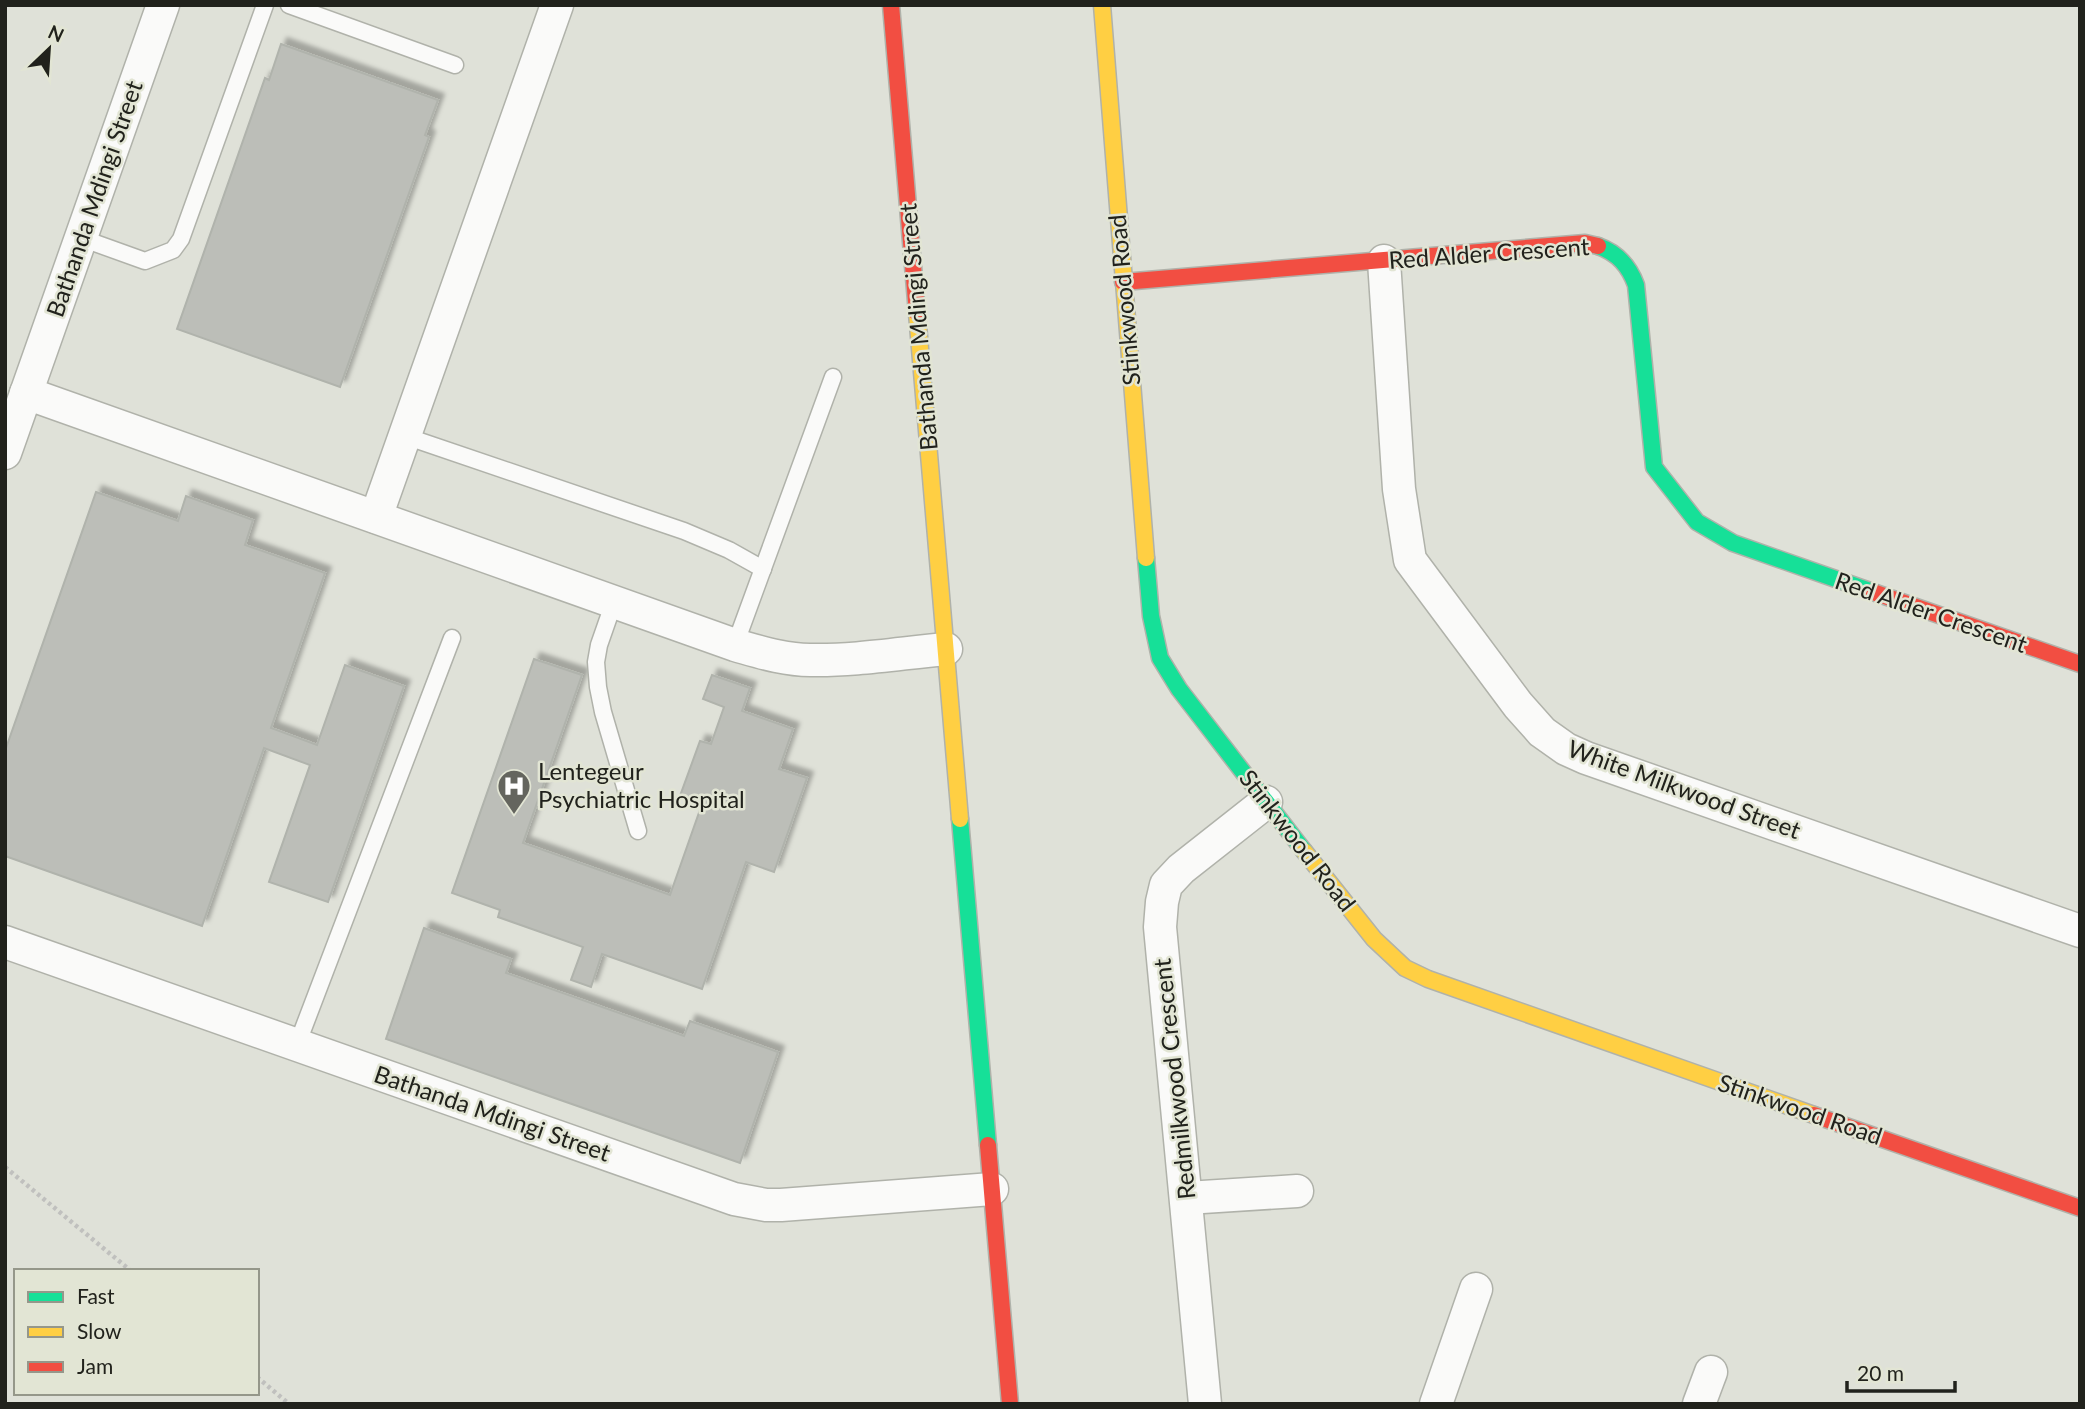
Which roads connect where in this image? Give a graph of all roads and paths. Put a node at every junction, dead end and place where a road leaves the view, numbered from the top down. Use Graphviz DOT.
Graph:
graph roads {
  1 [pos="163,5"];
  2 [pos="265,5"];
  3 [pos="289,5"];
  4 [pos="557,5"];
  5 [pos="891,5"];
  6 [pos="1102,5"];
  7 [pos="455,65"];
  8 [pos="81,238"];
  9 [pos="1384,261"];
  10 [pos="1123,282"];
  11 [pos="833,377"];
  12 [pos="26,393"];
  13 [pos="405,436"];
  14 [pos="5,453"];
  15 [pos="376,517"];
  16 [pos="762,569"];
  17 [pos="614,602"];
  18 [pos="452,638"];
  19 [pos="735,645"];
  20 [pos="946,649"];
  21 [pos="2080,664"];
  22 [pos="1266,802"];
  23 [pos="638,831"];
  24 [pos="2080,931"];
  25 [pos="5,942"];
  26 [pos="297,1045"];
  27 [pos="5,1167"];
  28 [pos="992,1189"];
  29 [pos="1297,1192"];
  30 [pos="1187,1198"];
  31 [pos="2080,1208"];
  32 [pos="129,1269"];
  33 [pos="1476,1289"];
  34 [pos="1711,1372"];
  35 [pos="259,1379"];
  36 [pos="289,1404"];
  37 [pos="1010,1404"];
  38 [pos="1205,1404"];
  39 [pos="1436,1404"];
  40 [pos="1699,1404"];
  1 -- 8 [label="street, Bathanda Mdingi Street"];
  2 -- 8 [label="lane"];
  3 -- 7 [label="lane"];
  4 -- 13 [label="street"];
  5 -- 20 [label="street, Bathanda Mdingi Street"];
  6 -- 10 [label="street, Stinkwood Road"];
  8 -- 12 [label="street, Bathanda Mdingi Street"];
  9 -- 10 [label="street, Red Alder Crescent"];
  9 -- 21 [label="street, Red Alder Crescent"];
  9 -- 24 [label="street, White Milkwood Street"];
  10 -- 22 [label="street, Stinkwood Road"];
  11 -- 16 [label="lane"];
  12 -- 14 [label="street, Bathanda Mdingi Street"];
  12 -- 15 [label="street"];
  13 -- 15 [label="street"];
  13 -- 16 [label="lane"];
  15 -- 17 [label="street"];
  16 -- 19 [label="lane"];
  17 -- 19 [label="street"];
  17 -- 23 [label="lane"];
  18 -- 26 [label="lane"];
  19 -- 20 [label="street"];
  20 -- 28 [label="street, Bathanda Mdingi Street"];
  22 -- 30 [label="street, Redmilkwood Crescent"];
  22 -- 31 [label="street, Stinkwood Road"];
  25 -- 26 [label="street, Bathanda Mdingi Street"];
  26 -- 28 [label="street, Bathanda Mdingi Street"];
  27 -- 32 [label="path"];
  28 -- 37 [label="street, Bathanda Mdingi Street"];
  29 -- 30 [label="street"];
  30 -- 38 [label="street, Redmilkwood Crescent"];
  33 -- 39 [label="street"];
  34 -- 40 [label="street"];
  35 -- 36 [label="path"];
}
